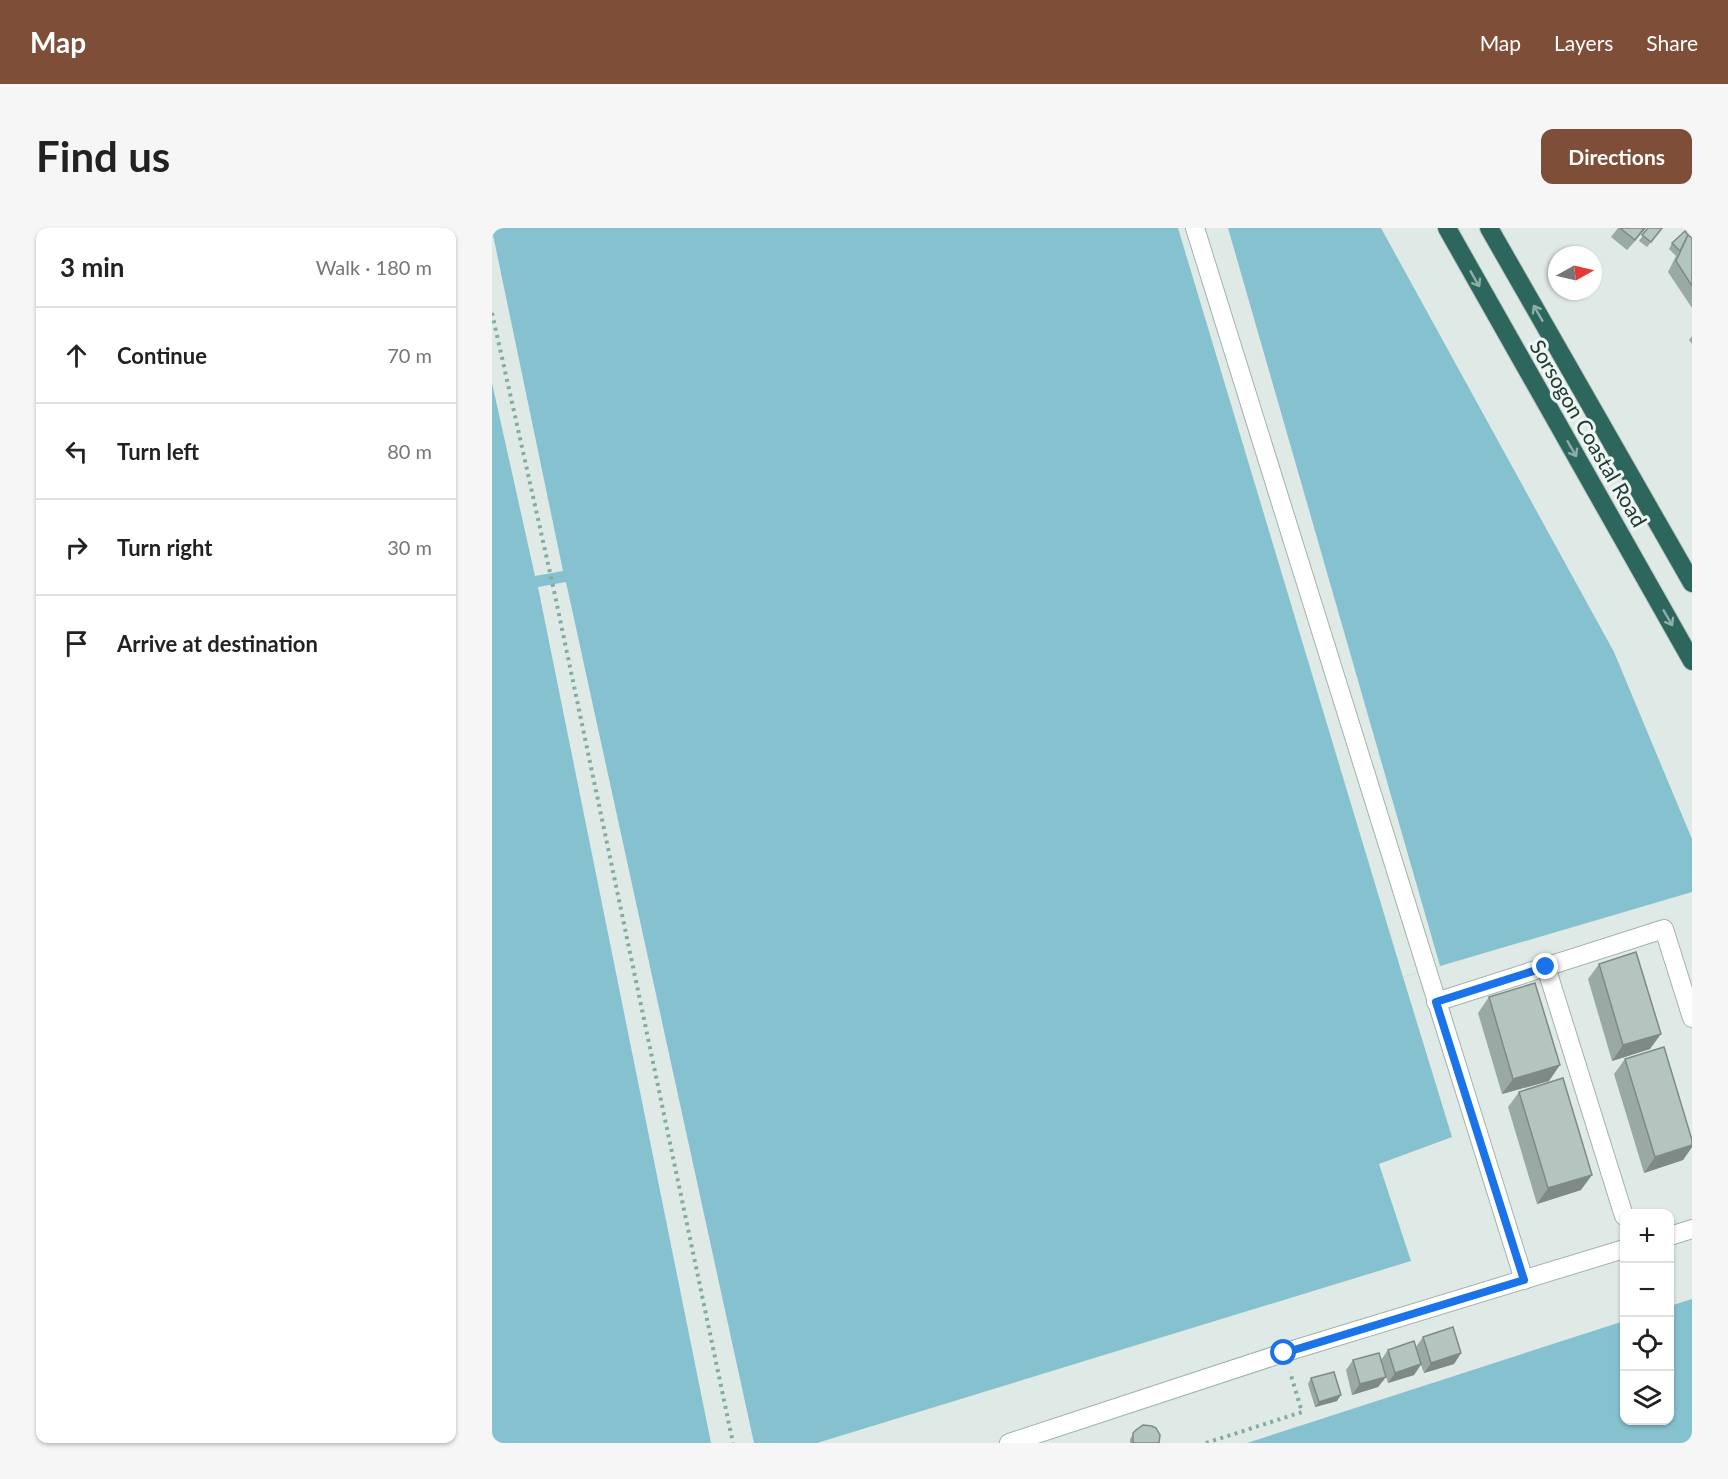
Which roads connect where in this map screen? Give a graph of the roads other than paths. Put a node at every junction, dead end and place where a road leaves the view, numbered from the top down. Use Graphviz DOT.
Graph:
graph roads {
  1 [pos="1195,228"];
  2 [pos="1447,228"];
  3 [pos="1489,228"];
  4 [pos="1692,583"];
  5 [pos="1692,661"];
  6 [pos="1546,967"];
  7 [pos="1436,1002"];
  8 [pos="1692,1018"];
  9 [pos="1622,1209"];
  10 [pos="1692,1229"];
  11 [pos="1674,1235"];
  12 [pos="1620,1251"];
  13 [pos="1524,1280"];
  14 [pos="1009,1443"];
  1 -- 7 [label="lane"];
  2 -- 5 [label="highway, Sorsogon Coastal Road, one-way"];
  4 -- 3 [label="highway, Sorsogon Coastal Road, one-way"];
  6 -- 7 [label="lane"];
  6 -- 8 [label="lane"];
  6 -- 9 [label="lane"];
  7 -- 13 [label="lane"];
  10 -- 11 [label="lane"];
  12 -- 13 [label="lane"];
  13 -- 14 [label="lane"];
}
